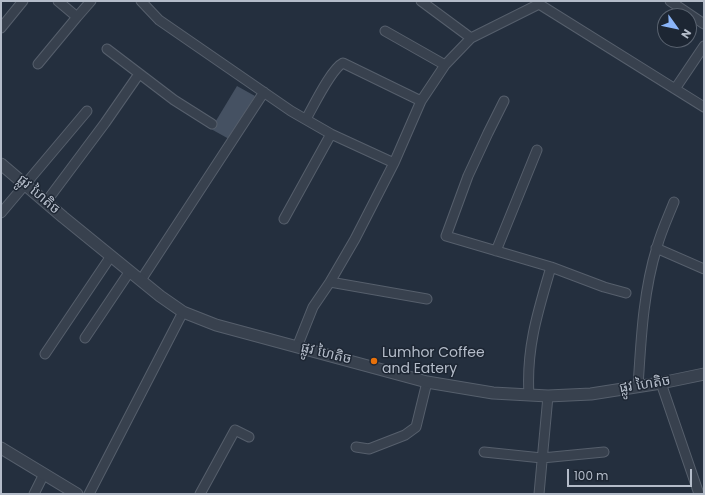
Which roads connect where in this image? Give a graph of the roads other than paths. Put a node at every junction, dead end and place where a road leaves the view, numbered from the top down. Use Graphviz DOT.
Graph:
graph roads {
  1 [pos="23,1"];
  2 [pos="58,1"];
  3 [pos="91,1"];
  4 [pos="141,1"];
  5 [pos="421,1"];
  6 [pos="670,1"];
  7 [pos="539,2"];
  8 [pos="77,17"];
  9 [pos="704,24"];
  10 [pos="1,28"];
  11 [pos="385,31"];
  12 [pos="470,38"];
  13 [pos="704,46"];
  14 [pos="107,49"];
  15 [pos="38,64"];
  16 [pos="445,65"];
  17 [pos="139,74"];
  18 [pos="675,89"];
  19 [pos="264,92"];
  20 [pos="421,101"];
  21 [pos="504,101"];
  22 [pos="704,107"];
  23 [pos="87,111"];
  24 [pos="306,120"];
  25 [pos="212,124"];
  26 [pos="331,134"];
  27 [pos="536,150"];
  28 [pos="394,163"];
  29 [pos="1,164"];
  30 [pos="25,184"];
  31 [pos="46,202"];
  32 [pos="674,202"];
  33 [pos="1,213"];
  34 [pos="284,219"];
  35 [pos="656,248"];
  36 [pos="496,250"];
  37 [pos="111,256"];
  38 [pos="551,267"];
  39 [pos="704,269"];
  40 [pos="130,271"];
  41 [pos="141,280"];
  42 [pos="330,282"];
  43 [pos="626,293"];
  44 [pos="427,299"];
  45 [pos="183,312"];
  46 [pos="85,338"];
  47 [pos="297,347"];
  48 [pos="44,354"];
  49 [pos="704,374"];
  50 [pos="427,382"];
  51 [pos="661,383"];
  52 [pos="638,387"];
  53 [pos="529,395"];
  54 [pos="548,396"];
  55 [pos="249,437"];
  56 [pos="356,447"];
  57 [pos="1,448"];
  58 [pos="484,452"];
  59 [pos="604,452"];
  60 [pos="542,458"];
  61 [pos="44,474"];
  62 [pos="70,492"];
  63 [pos="34,494"];
  64 [pos="89,494"];
  65 [pos="200,494"];
  66 [pos="540,494"];
  67 [pos="699,494"];
  1 -- 10 [label="street"];
  2 -- 8 [label="street"];
  3 -- 8 [label="street"];
  4 -- 19 [label="street"];
  5 -- 12 [label="street"];
  6 -- 9 [label="street"];
  7 -- 12 [label="street"];
  7 -- 18 [label="street"];
  8 -- 15 [label="street"];
  11 -- 16 [label="street"];
  12 -- 16 [label="street"];
  13 -- 18 [label="street"];
  14 -- 17 [label="street"];
  16 -- 20 [label="street"];
  17 -- 25 [label="street"];
  17 -- 31 [label="street"];
  18 -- 22 [label="street"];
  19 -- 24 [label="street"];
  19 -- 41 [label="street"];
  20 -- 24 [label="street"];
  20 -- 28 [label="street"];
  21 -- 36 [label="street"];
  23 -- 30 [label="street"];
  24 -- 26 [label="street"];
  26 -- 28 [label="street"];
  26 -- 34 [label="street"];
  27 -- 36 [label="street"];
  28 -- 42 [label="street"];
  29 -- 30 [label="street, ផ្លូវ ហៃតិច"];
  30 -- 31 [label="street, ផ្លូវ ហៃតិច"];
  30 -- 33 [label="street"];
  31 -- 37 [label="street, ផ្លូវ ហៃតិច"];
  32 -- 35 [label="street"];
  35 -- 39 [label="street"];
  35 -- 52 [label="street"];
  36 -- 38 [label="street"];
  37 -- 40 [label="street, ផ្លូវ ហៃតិច"];
  37 -- 48 [label="street"];
  38 -- 43 [label="street"];
  38 -- 53 [label="street"];
  40 -- 41 [label="street, ផ្លូវ ហៃតិច"];
  40 -- 46 [label="street"];
  41 -- 45 [label="street, ផ្លូវ ហៃតិច"];
  42 -- 44 [label="street"];
  42 -- 47 [label="street"];
  45 -- 47 [label="street, ផ្លូវ ហៃតិច"];
  45 -- 64 [label="street"];
  47 -- 50 [label="street, ផ្លូវ ហៃតិច"];
  49 -- 51 [label="street, ផ្លូវ ហៃតិច"];
  50 -- 53 [label="street, ផ្លូវ ហៃតិច"];
  50 -- 56 [label="street"];
  51 -- 52 [label="street, ផ្លូវ ហៃតិច"];
  51 -- 67 [label="street"];
  52 -- 54 [label="street, ផ្លូវ ហៃតិច"];
  53 -- 54 [label="street, ផ្លូវ ហៃតិច"];
  54 -- 60 [label="street"];
  55 -- 65 [label="street"];
  57 -- 61 [label="street"];
  58 -- 60 [label="street"];
  59 -- 60 [label="street"];
  60 -- 66 [label="street"];
  61 -- 62 [label="street"];
  61 -- 63 [label="street"];
}
